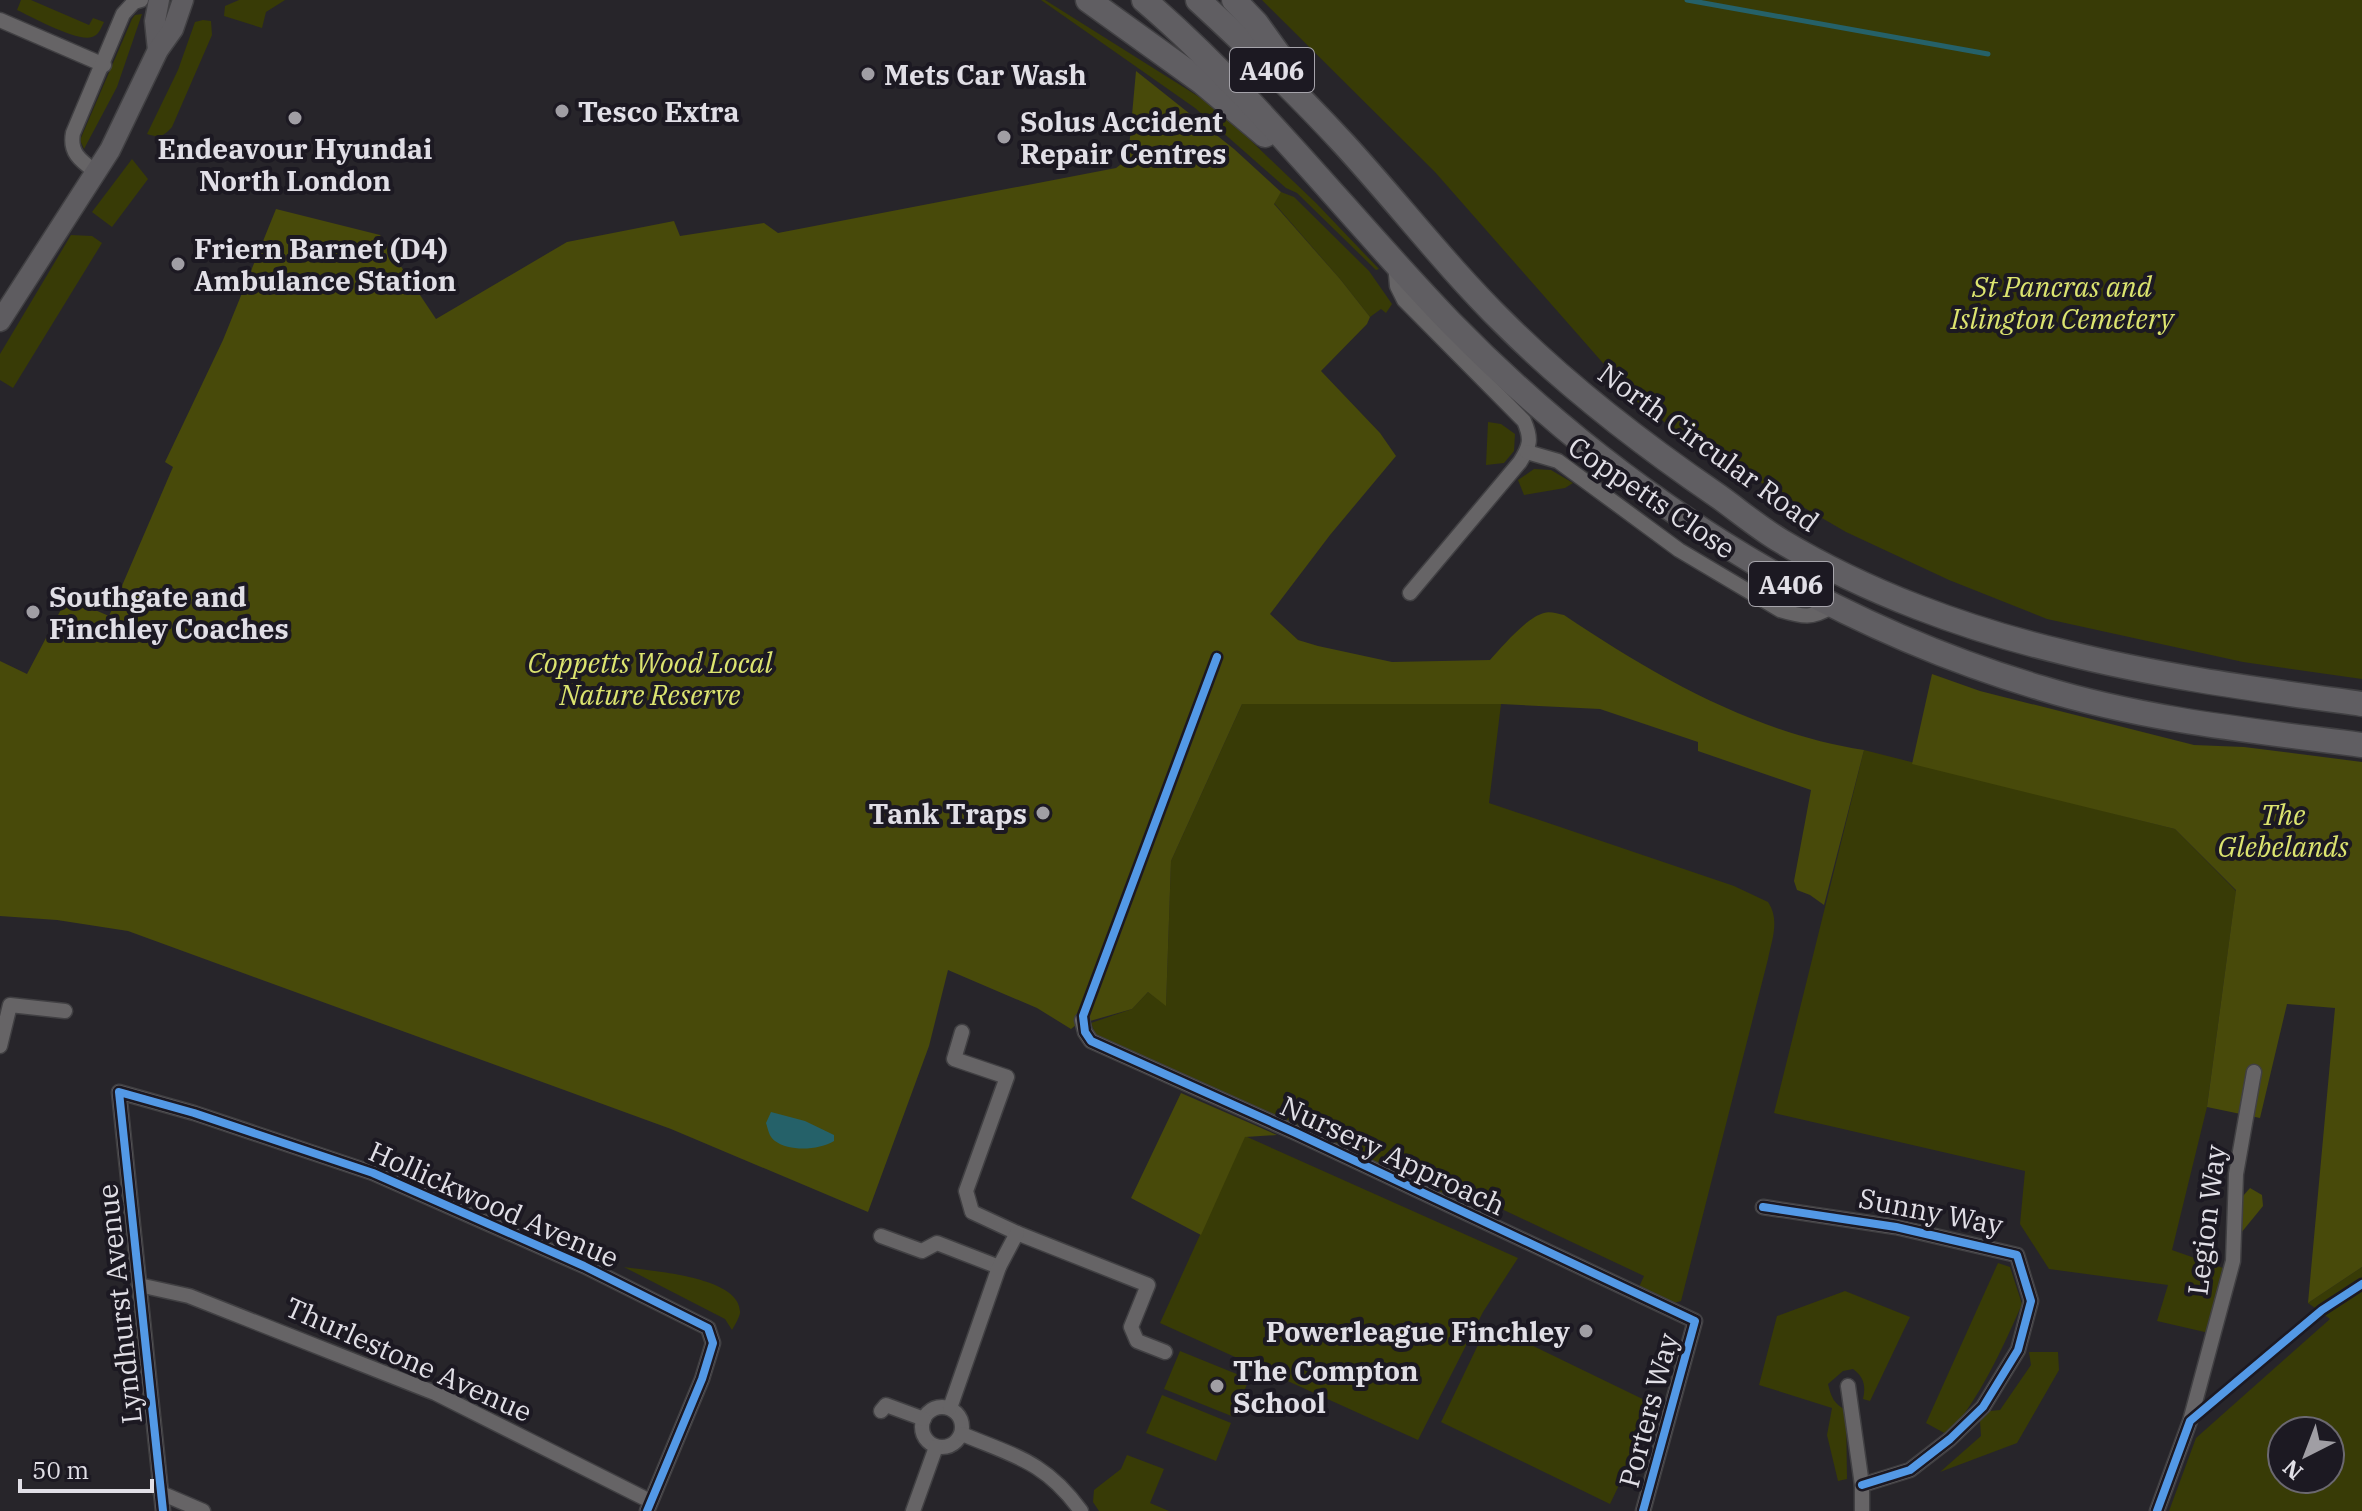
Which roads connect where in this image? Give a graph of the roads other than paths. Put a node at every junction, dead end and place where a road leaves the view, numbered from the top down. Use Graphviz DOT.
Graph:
graph roads {
  1 [pos="152,0"];
  2 [pos="183,0"];
  3 [pos="1088,0"];
  4 [pos="1144,0"];
  5 [pos="1198,0"];
  6 [pos="1234,0"];
  7 [pos="0,20"];
  8 [pos="158,50"];
  9 [pos="104,65"];
  10 [pos="1343,143"];
  11 [pos="97,173"];
  12 [pos="1340,199"];
  13 [pos="1395,263"];
  14 [pos="0,321"];
  15 [pos="1527,452"];
  16 [pos="1410,593"];
  17 [pos="1833,606"];
  18 [pos="2362,704"];
  19 [pos="2362,745"];
  20 [pos="65,1011"];
  21 [pos="1082,1020"];
  22 [pos="962,1032"];
  23 [pos="0,1046"];
  24 [pos="2254,1072"];
  25 [pos="119,1092"];
  26 [pos="1763,1207"];
  27 [pos="1017,1233"];
  28 [pos="881,1236"];
  29 [pos="999,1267"];
  30 [pos="139,1285"];
  31 [pos="1695,1321"];
  32 [pos="1165,1352"];
  33 [pos="1848,1386"];
  34 [pos="950,1408"];
  35 [pos="881,1411"];
  36 [pos="924,1419"];
  37 [pos="962,1434"];
  38 [pos="936,1447"];
  39 [pos="1862,1485"];
  40 [pos="161,1493"];
  41 [pos="648,1506"];
  42 [pos="163,1511"];
  43 [pos="203,1511"];
  44 [pos="913,1511"];
  45 [pos="1081,1511"];
  46 [pos="1643,1511"];
  47 [pos="1862,1511"];
  48 [pos="2157,1511"];
  1 -- 8 [label="main road"];
  1 -- 9 [label="street"];
  2 -- 8 [label="main road"];
  3 -- 12 [label="highway, A406"];
  4 -- 12 [label="highway, A406"];
  5 -- 10 [label="highway, A406"];
  6 -- 10 [label="highway"];
  7 -- 9 [label="street"];
  8 -- 11 [label="main road"];
  9 -- 11 [label="street"];
  10 -- 18 [label="highway, North Circular Road / A406"];
  11 -- 14 [label="main road"];
  12 -- 13 [label="highway, A406"];
  13 -- 15 [label="street, Coppetts Close"];
  13 -- 17 [label="highway, A406"];
  15 -- 16 [label="street, Coppetts Close"];
  15 -- 17 [label="street, Coppetts Close"];
  17 -- 19 [label="highway, A406"];
  20 -- 23 [label="street"];
  21 -- 31 [label="street, Nursery Approach"];
  22 -- 27 [label="street"];
  24 -- 48 [label="street, Legion Way"];
  25 -- 30 [label="street, Lyndhurst Avenue"];
  25 -- 41 [label="street, Hollickwood Avenue"];
  26 -- 39 [label="street, Sunny Way"];
  27 -- 29 [label="street"];
  27 -- 32 [label="street"];
  28 -- 29 [label="street"];
  29 -- 34 [label="street"];
  30 -- 40 [label="street, Lyndhurst Avenue"];
  30 -- 41 [label="street, Thurlestone Avenue"];
  31 -- 46 [label="street, Porters Way"];
  33 -- 39 [label="street"];
  34 -- 36 [label="street"];
  34 -- 37 [label="street"];
  35 -- 36 [label="street"];
  36 -- 38 [label="street"];
  37 -- 38 [label="street"];
  37 -- 45 [label="street"];
  38 -- 44 [label="street"];
  39 -- 47 [label="street"];
  40 -- 42 [label="street, Lyndhurst Avenue"];
  40 -- 43 [label="street"];
}
